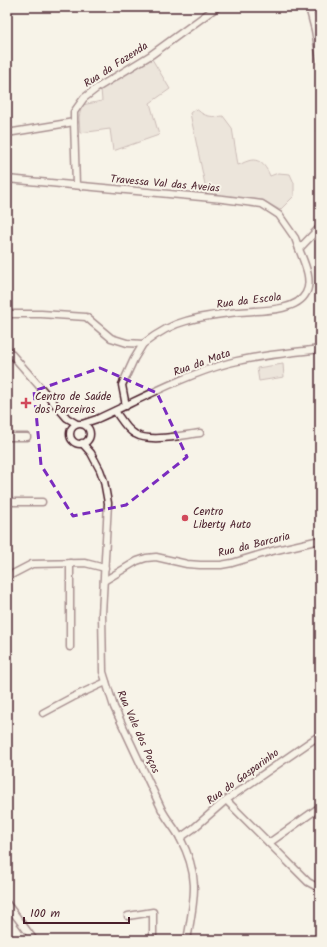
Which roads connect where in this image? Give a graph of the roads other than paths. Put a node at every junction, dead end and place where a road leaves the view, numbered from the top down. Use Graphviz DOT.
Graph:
graph roads {
  1 [pos="217,7"];
  2 [pos="309,7"];
  3 [pos="320,60"];
  4 [pos="74,122"];
  5 [pos="7,133"];
  6 [pos="7,179"];
  7 [pos="76,185"];
  8 [pos="320,227"];
  9 [pos="299,249"];
  10 [pos="7,314"];
  11 [pos="143,344"];
  12 [pos="7,349"];
  13 [pos="320,349"];
  14 [pos="126,406"];
  15 [pos="115,411"];
  16 [pos="67,418"];
  17 [pos="97,419"];
  18 [pos="79,424"];
  19 [pos="70,431"];
  20 [pos="200,433"];
  21 [pos="89,435"];
  22 [pos="7,437"];
  23 [pos="27,437"];
  24 [pos="82,444"];
  25 [pos="91,453"];
  26 [pos="7,502"];
  27 [pos="42,502"];
  28 [pos="320,540"];
  29 [pos="70,562"];
  30 [pos="105,568"];
  31 [pos="7,578"];
  32 [pos="104,580"];
  33 [pos="70,647"];
  34 [pos="106,682"];
  35 [pos="43,713"];
  36 [pos="320,735"];
  37 [pos="226,800"];
  38 [pos="320,806"];
  39 [pos="180,838"];
  40 [pos="269,843"];
  41 [pos="320,886"];
  42 [pos="7,904"];
  43 [pos="128,916"];
  44 [pos="34,940"];
  45 [pos="153,940"];
  46 [pos="187,940"];
  1 -- 4 [label="street, Rua da Fazenda"];
  2 -- 3 [label="street"];
  4 -- 5 [label="street"];
  4 -- 7 [label="street, Rua da Fazenda"];
  6 -- 7 [label="street, Travessa Val das Aveias"];
  7 -- 9 [label="street, Travessa Val das Aveias"];
  8 -- 9 [label="street"];
  9 -- 11 [label="street, Rua da Escola"];
  10 -- 11 [label="street"];
  11 -- 14 [label="street, Rua da Escola"];
  12 -- 16 [label="street"];
  13 -- 14 [label="street, Rua da Mata"];
  14 -- 15 [label="street, Rua da Mata"];
  15 -- 17 [label="street, Rua da Mata"];
  15 -- 20 [label="street"];
  16 -- 18 [label="street"];
  16 -- 19 [label="street"];
  17 -- 18 [label="street, Rua da Mata"];
  17 -- 21 [label="street"];
  18 -- 19 [label="street"];
  18 -- 21 [label="street"];
  19 -- 24 [label="street"];
  21 -- 24 [label="street"];
  21 -- 25 [label="street, Rua Vale dos Poços"];
  22 -- 23 [label="street"];
  24 -- 25 [label="street, Rua Vale dos Poços"];
  25 -- 30 [label="street, Rua Vale dos Poços"];
  26 -- 27 [label="street"];
  28 -- 32 [label="street, Rua da Barcaria"];
  29 -- 30 [label="street"];
  29 -- 31 [label="street"];
  29 -- 33 [label="street"];
  30 -- 32 [label="street, Rua Vale dos Poços"];
  32 -- 34 [label="street, Rua Vale dos Poços"];
  34 -- 35 [label="street"];
  34 -- 39 [label="street, Rua Vale dos Poços"];
  36 -- 37 [label="street, Rua do Gasparinho"];
  37 -- 39 [label="street, Rua do Gasparinho"];
  37 -- 40 [label="street"];
  38 -- 40 [label="street"];
  39 -- 46 [label="street, Rua Vale dos Poços"];
  40 -- 41 [label="street"];
  42 -- 44 [label="street"];
  43 -- 45 [label="street"];
}
